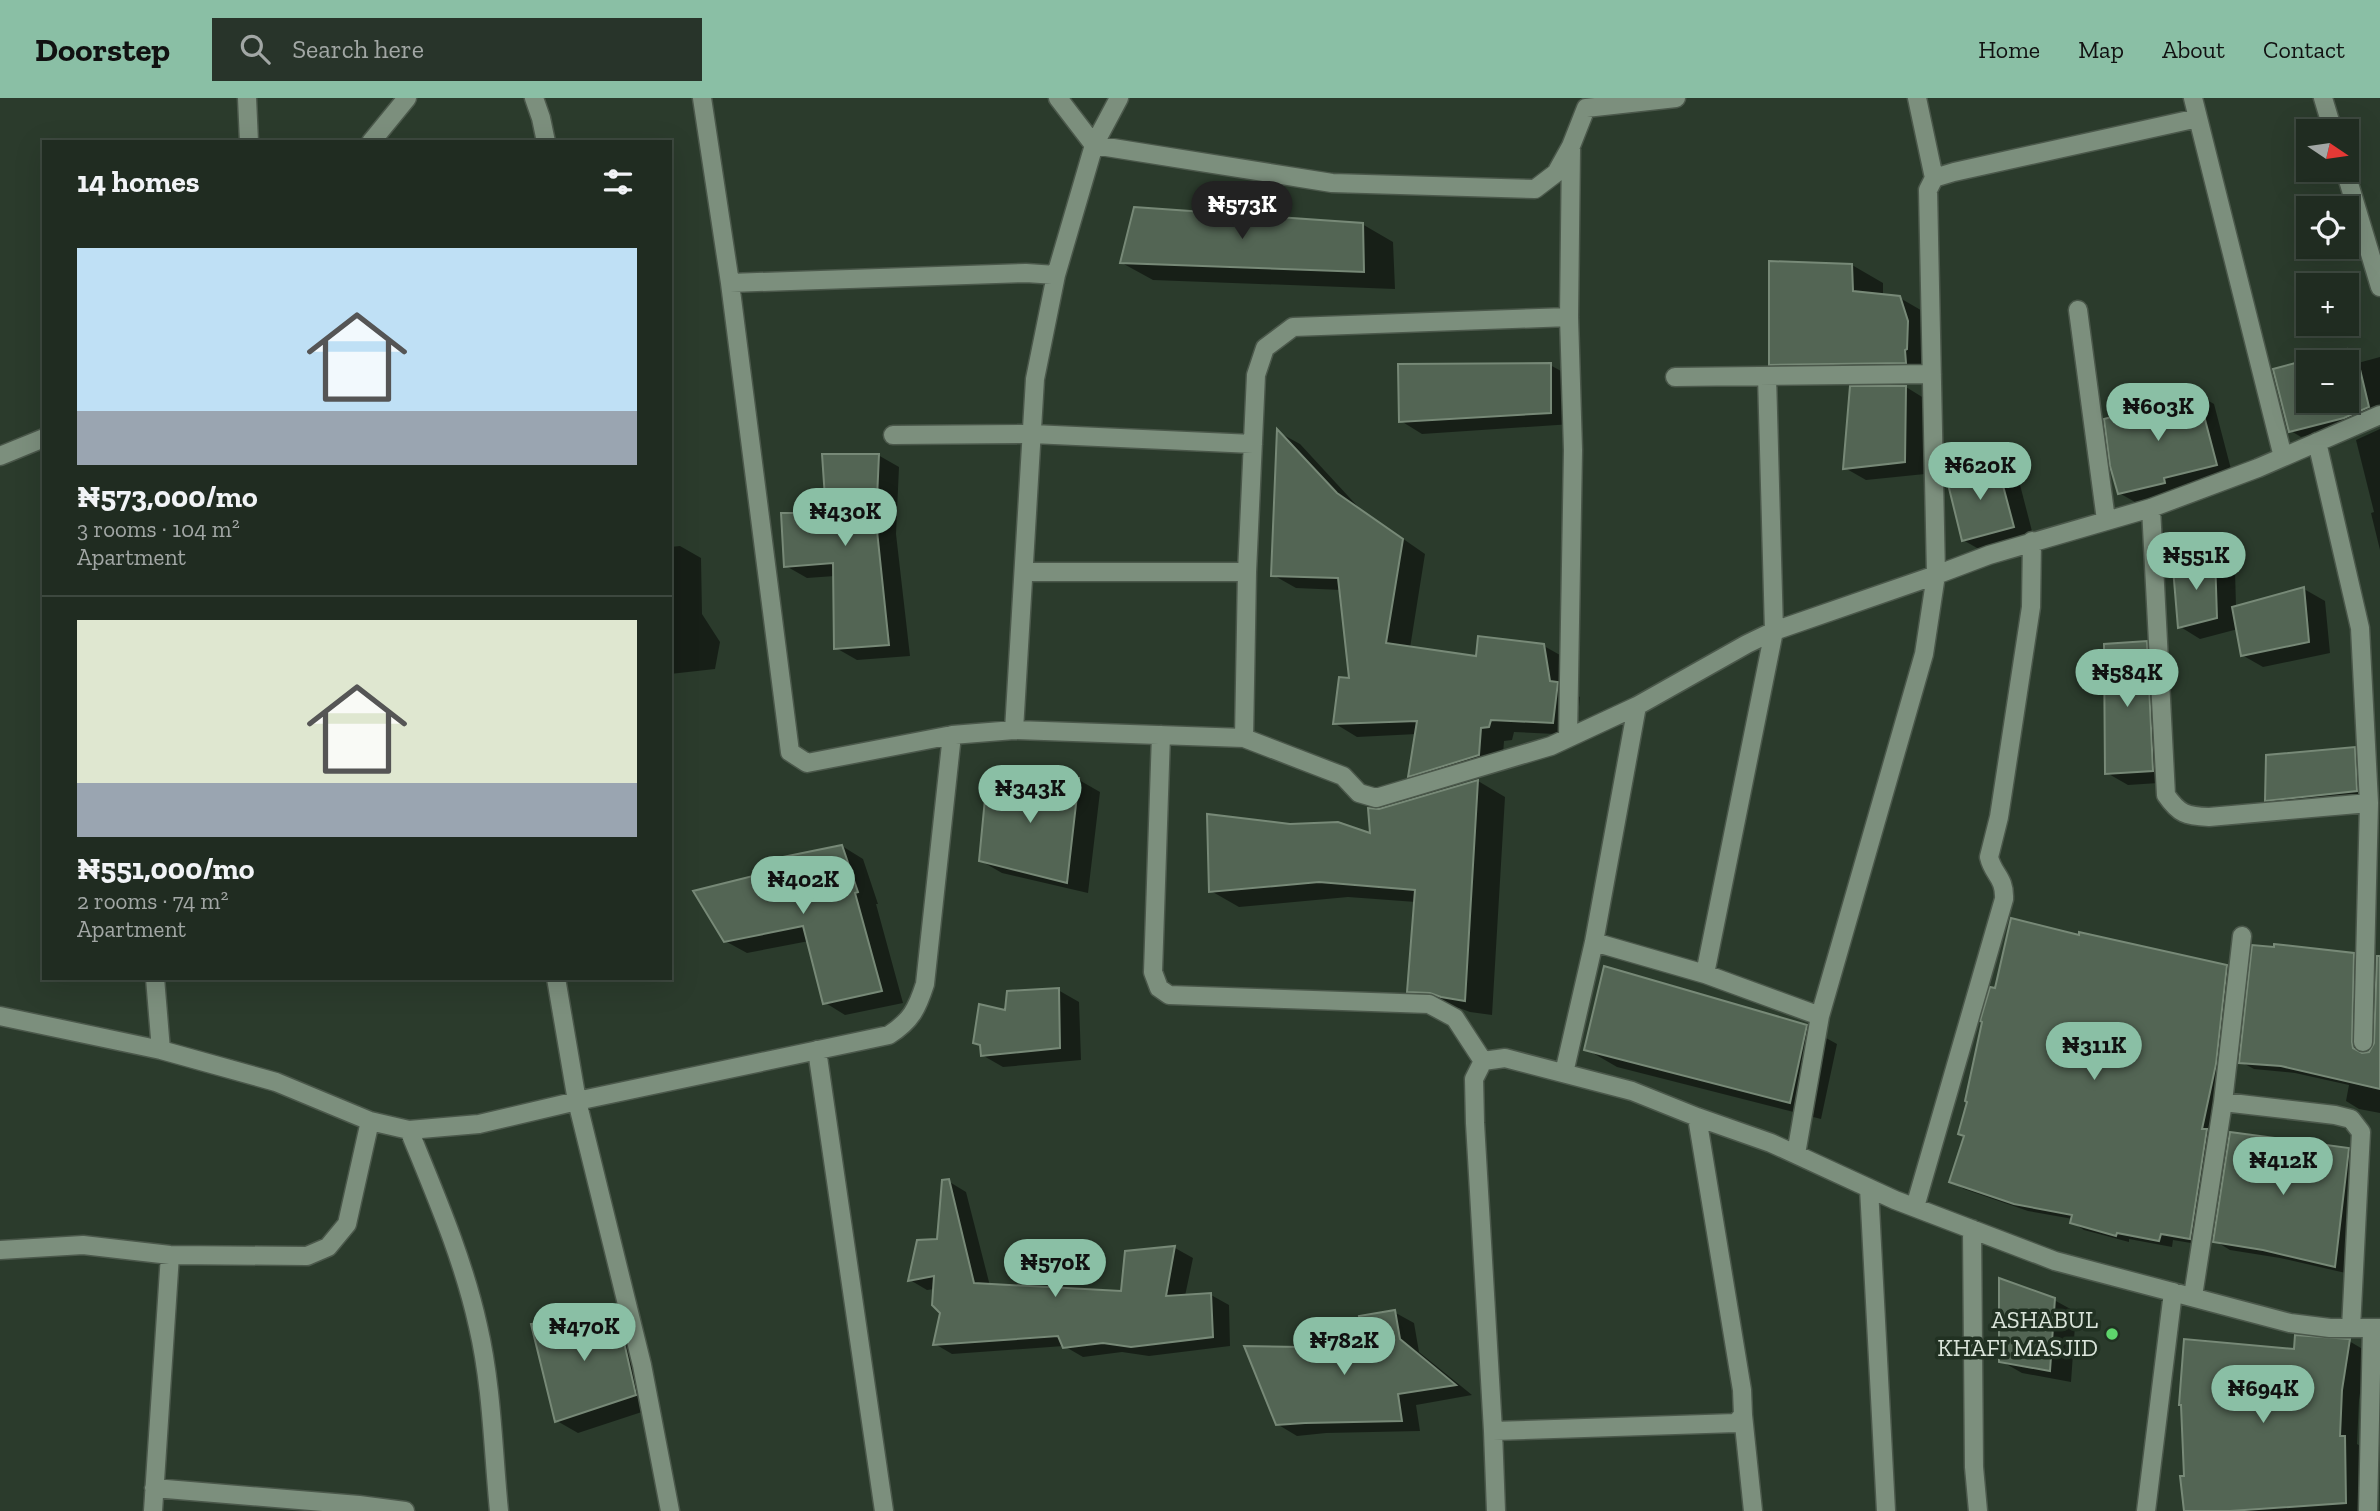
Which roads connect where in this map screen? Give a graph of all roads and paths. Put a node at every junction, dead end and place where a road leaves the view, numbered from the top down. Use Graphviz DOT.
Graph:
graph roads {
  1 [pos="247,98"];
  2 [pos="407,98"];
  3 [pos="534,98"];
  4 [pos="702,98"];
  5 [pos="1058,98"];
  6 [pos="1119,98"];
  7 [pos="1676,98"];
  8 [pos="1916,98"];
  9 [pos="2193,98"];
  10 [pos="2323,98"];
  11 [pos="2198,118"];
  12 [pos="2329,119"];
  13 [pos="249,140"];
  14 [pos="373,140"];
  15 [pos="546,140"];
  16 [pos="1094,145"];
  17 [pos="1571,146"];
  18 [pos="1934,178"];
  19 [pos="2348,182"];
  20 [pos="1056,275"];
  21 [pos="730,283"];
  22 [pos="2380,286"];
  23 [pos="2078,310"];
  24 [pos="1569,317"];
  25 [pos="1932,374"];
  26 [pos="1767,376"];
  27 [pos="1675,377"];
  28 [pos="2380,415"];
  29 [pos="1032,434"];
  30 [pos="893,435"];
  31 [pos="42,439"];
  32 [pos="2316,442"];
  33 [pos="1253,444"];
  34 [pos="0,456"];
  35 [pos="2283,457"];
  36 [pos="2151,508"];
  37 [pos="2106,520"];
  38 [pos="2032,541"];
  39 [pos="1024,572"];
  40 [pos="1247,572"];
  41 [pos="1936,575"];
  42 [pos="1774,631"];
  43 [pos="1637,706"];
  44 [pos="1014,730"];
  45 [pos="952,735"];
  46 [pos="1161,735"];
  47 [pos="1568,737"];
  48 [pos="1244,738"];
  49 [pos="2369,803"];
  50 [pos="2242,936"];
  51 [pos="1594,942"];
  52 [pos="1706,974"];
  53 [pos="155,980"];
  54 [pos="556,980"];
  55 [pos="0,1016"];
  56 [pos="1820,1016"];
  57 [pos="2363,1042"];
  58 [pos="160,1050"];
  59 [pos="817,1050"];
  60 [pos="1483,1061"];
  61 [pos="1564,1073"];
  62 [pos="577,1101"];
  63 [pos="2223,1102"];
  64 [pos="1697,1117"];
  65 [pos="370,1121"];
  66 [pos="409,1130"];
  67 [pos="1796,1154"];
  68 [pos="1869,1188"];
  69 [pos="1915,1207"];
  70 [pos="1972,1229"];
  71 [pos="0,1250"];
  72 [pos="170,1255"];
  73 [pos="2173,1292"];
  74 [pos="2193,1296"];
  75 [pos="2351,1328"];
  76 [pos="2376,1328"];
  77 [pos="1743,1415"];
  78 [pos="1493,1431"];
  79 [pos="154,1488"];
  80 [pos="153,1511"];
  81 [pos="405,1511"];
  82 [pos="499,1511"];
  83 [pos="670,1511"];
  84 [pos="884,1511"];
  85 [pos="1496,1511"];
  86 [pos="1753,1511"];
  87 [pos="1886,1511"];
  88 [pos="1978,1511"];
  89 [pos="2146,1511"];
  90 [pos="2368,1511"];
  1 -- 13 [label="street"];
  2 -- 14 [label="street"];
  3 -- 15 [label="street"];
  4 -- 21 [label="street"];
  5 -- 16 [label="street"];
  6 -- 16 [label="street"];
  7 -- 17 [label="street"];
  8 -- 18 [label="street"];
  9 -- 11 [label="street"];
  10 -- 12 [label="street"];
  11 -- 18 [label="street"];
  11 -- 35 [label="street"];
  16 -- 17 [label="street"];
  16 -- 20 [label="street"];
  17 -- 24 [label="street"];
  18 -- 25 [label="street"];
  19 -- 22 [label="street"];
  20 -- 21 [label="street"];
  20 -- 29 [label="street"];
  21 -- 45 [label="street"];
  23 -- 37 [label="street"];
  24 -- 33 [label="street"];
  24 -- 47 [label="street"];
  25 -- 26 [label="street"];
  25 -- 41 [label="street"];
  26 -- 27 [label="street"];
  26 -- 42 [label="street"];
  28 -- 32 [label="street"];
  29 -- 30 [label="street"];
  29 -- 33 [label="street"];
  29 -- 39 [label="street"];
  31 -- 34 [label="street"];
  32 -- 35 [label="street"];
  32 -- 49 [label="street"];
  33 -- 40 [label="street"];
  35 -- 36 [label="street"];
  36 -- 37 [label="street"];
  36 -- 49 [label="street"];
  37 -- 38 [label="street"];
  38 -- 41 [label="street"];
  38 -- 69 [label="street"];
  39 -- 40 [label="street"];
  39 -- 44 [label="street"];
  40 -- 48 [label="street"];
  41 -- 42 [label="street"];
  41 -- 56 [label="street"];
  42 -- 43 [label="street"];
  42 -- 52 [label="street"];
  43 -- 47 [label="street"];
  43 -- 51 [label="street"];
  44 -- 45 [label="street"];
  44 -- 46 [label="street"];
  45 -- 59 [label="street"];
  46 -- 48 [label="street"];
  46 -- 60 [label="street"];
  47 -- 48 [label="street"];
  49 -- 57 [label="street"];
  50 -- 63 [label="street"];
  51 -- 52 [label="street"];
  51 -- 61 [label="street"];
  52 -- 56 [label="street"];
  53 -- 58 [label="street"];
  54 -- 62 [label="street"];
  55 -- 58 [label="street"];
  56 -- 67 [label="street"];
  58 -- 65 [label="street"];
  59 -- 62 [label="street"];
  59 -- 84 [label="street"];
  60 -- 61 [label="street"];
  60 -- 78 [label="street"];
  61 -- 64 [label="street"];
  62 -- 66 [label="street"];
  62 -- 83 [label="street"];
  63 -- 74 [label="street"];
  63 -- 75 [label="street"];
  64 -- 67 [label="street"];
  64 -- 77 [label="street"];
  65 -- 66 [label="street"];
  65 -- 72 [label="street"];
  66 -- 82 [label="street"];
  67 -- 68 [label="street"];
  68 -- 69 [label="street"];
  68 -- 87 [label="street"];
  69 -- 70 [label="street"];
  70 -- 73 [label="street"];
  70 -- 88 [label="street"];
  71 -- 72 [label="street"];
  72 -- 79 [label="street"];
  73 -- 74 [label="street"];
  73 -- 89 [label="street"];
  74 -- 75 [label="street"];
  75 -- 76 [label="street"];
  76 -- 90 [label="street"];
  77 -- 78 [label="street"];
  77 -- 86 [label="street"];
  78 -- 85 [label="street"];
  79 -- 80 [label="street"];
  79 -- 81 [label="street"];
}
